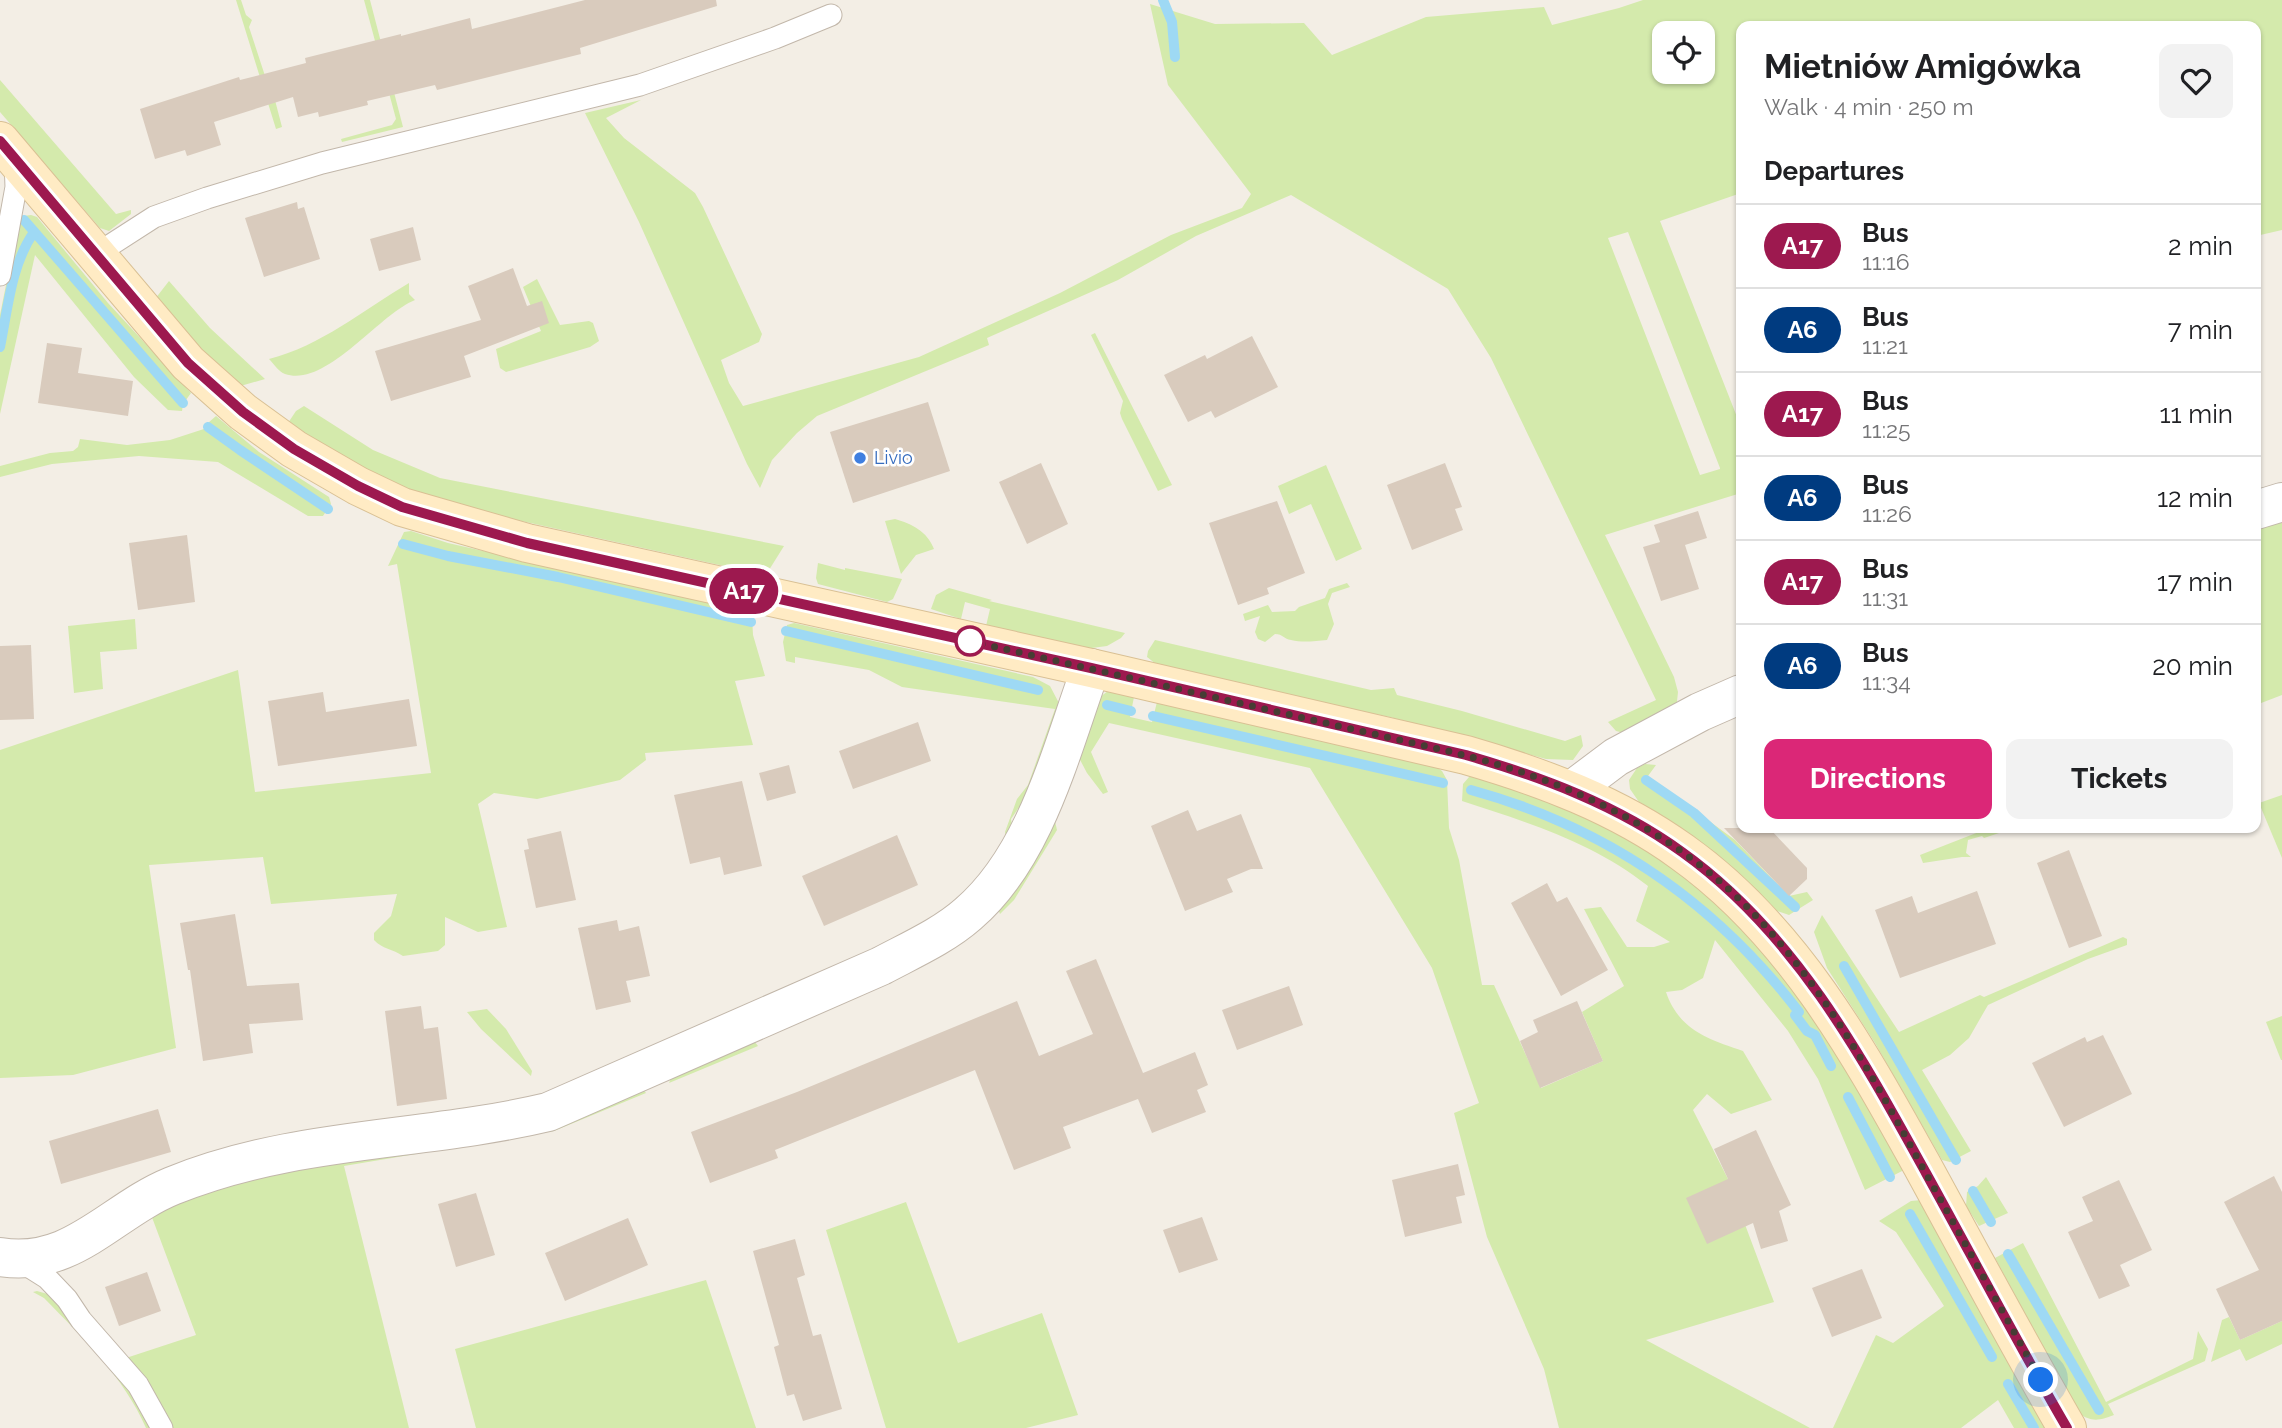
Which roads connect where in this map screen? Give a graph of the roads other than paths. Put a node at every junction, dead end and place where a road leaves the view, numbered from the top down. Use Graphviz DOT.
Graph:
graph roads {
  1 [pos="831,15"];
  2 [pos="7,150"];
  3 [pos="96,255"];
  4 [pos="0,275"];
  5 [pos="2282,502"];
  6 [pos="2261,508"];
  7 [pos="1091,668"];
  8 [pos="1736,696"];
  9 [pos="1572,790"];
  10 [pos="9,1258"];
  11 [pos="162,1428"];
  12 [pos="2067,1428"];
  1 -- 3 [label="lane"];
  2 -- 3 [label="street"];
  2 -- 4 [label="lane"];
  3 -- 7 [label="street"];
  5 -- 6 [label="street"];
  7 -- 9 [label="street"];
  7 -- 10 [label="street"];
  8 -- 9 [label="street"];
  9 -- 12 [label="street"];
  10 -- 11 [label="lane"];
}
